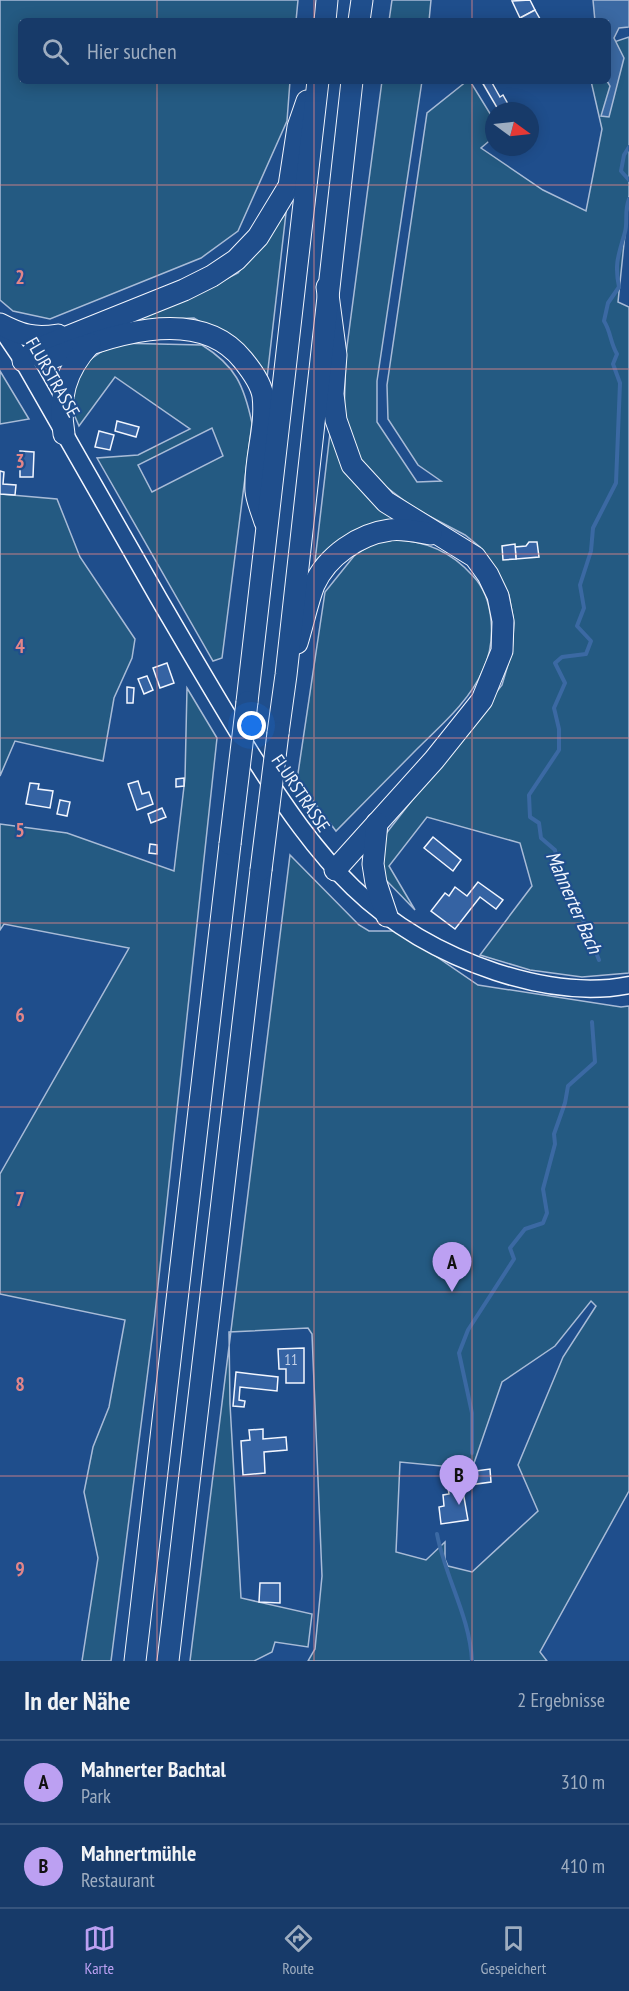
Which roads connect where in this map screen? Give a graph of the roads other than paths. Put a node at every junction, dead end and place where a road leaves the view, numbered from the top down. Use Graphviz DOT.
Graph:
graph roads {
  1 [pos="327,0"];
  2 [pos="362,0"];
  3 [pos="325,18"];
  4 [pos="359,18"];
  5 [pos="315,84"];
  6 [pos="316,84"];
  7 [pos="352,84"];
  8 [pos="327,287"];
  9 [pos="0,326"];
  10 [pos="84,337"];
  11 [pos="25,364"];
  12 [pos="64,434"];
  13 [pos="268,532"];
  14 [pos="442,536"];
  15 [pos="286,675"];
  16 [pos="377,823"];
  17 [pos="334,870"];
  18 [pos="387,916"];
  19 [pos="629,985"];
  20 [pos="135,1661"];
  21 [pos="168,1661"];
  1 -- 3 [label="highway"];
  2 -- 4 [label="highway"];
  5 -- 10 [label="highway"];
  6 -- 13 [label="highway"];
  7 -- 8 [label="highway"];
  8 -- 14 [label="highway"];
  8 -- 15 [label="highway"];
  9 -- 10 [label="highway"];
  9 -- 11 [label="main road, FLURSTRASSE"];
  10 -- 11 [label="highway"];
  10 -- 12 [label="highway"];
  10 -- 13 [label="highway"];
  11 -- 12 [label="main road, FLURSTRASSE"];
  12 -- 17 [label="main road, FLURSTRASSE"];
  13 -- 20 [label="highway, bridge"];
  14 -- 15 [label="highway"];
  14 -- 16 [label="highway"];
  15 -- 21 [label="highway, bridge"];
  16 -- 17 [label="highway"];
  16 -- 18 [label="highway"];
  17 -- 18 [label="main road, FLURSTRASSE"];
  18 -- 19 [label="main road, FLURSTRASSE"];
}
